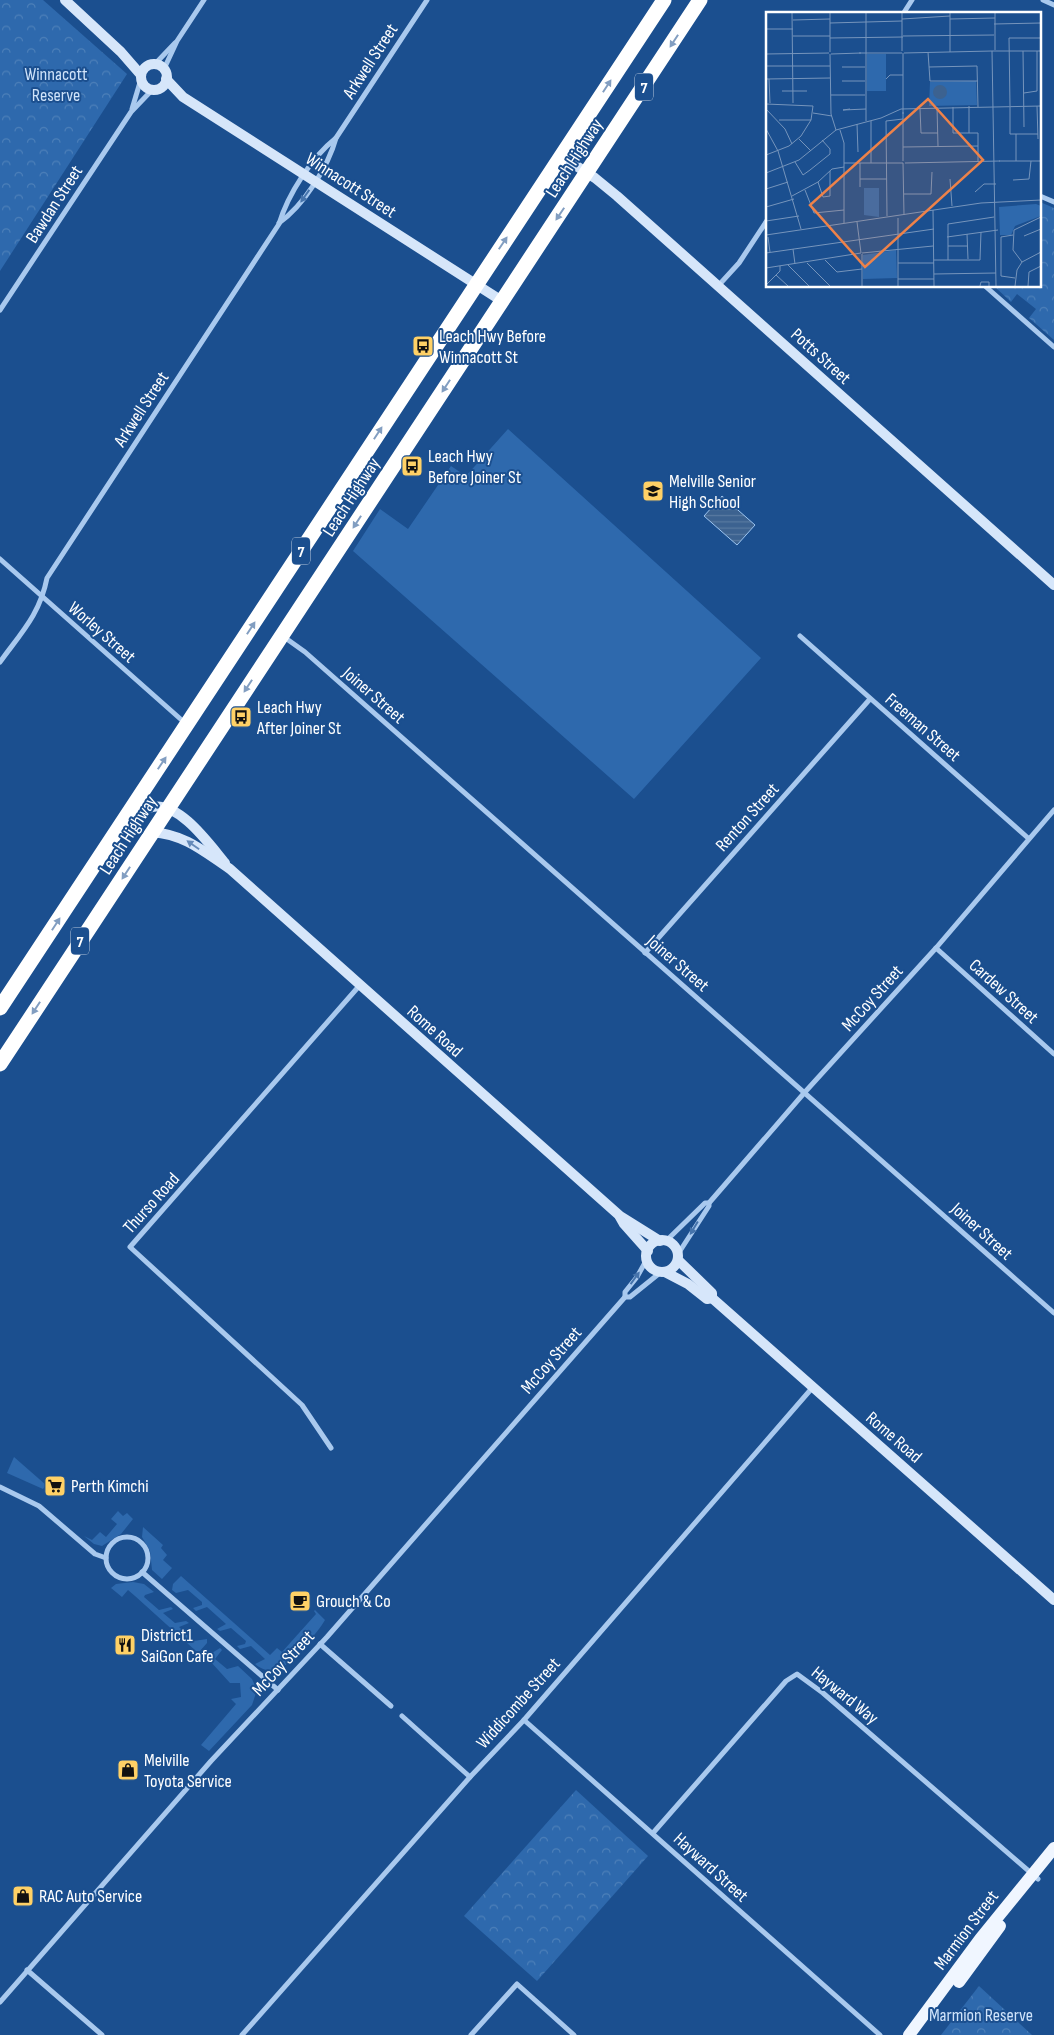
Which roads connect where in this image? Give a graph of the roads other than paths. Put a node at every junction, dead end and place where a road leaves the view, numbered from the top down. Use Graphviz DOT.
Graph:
graph roads {
  1 [pos="65,0"];
  2 [pos="204,0"];
  3 [pos="426,0"];
  4 [pos="664,0"];
  5 [pos="700,0"];
  6 [pos="912,0"];
  7 [pos="1043,0"];
  8 [pos="1054,5"];
  9 [pos="904,12"];
  10 [pos="177,41"];
  11 [pos="121,52"];
  12 [pos="152,64"];
  13 [pos="165,74"];
  14 [pos="141,77"];
  15 [pos="156,89"];
  16 [pos="183,96"];
  17 [pos="131,112"];
  18 [pos="336,138"];
  19 [pos="561,156"];
  20 [pos="587,173"];
  21 [pos="304,174"];
  22 [pos="315,181"];
  23 [pos="1042,197"];
  24 [pos="1054,202"];
  25 [pos="766,222"];
  26 [pos="279,224"];
  27 [pos="476,284"];
  28 [pos="718,286"];
  29 [pos="987,288"];
  30 [pos="502,301"];
  31 [pos="0,310"];
  32 [pos="1054,348"];
  33 [pos="0,559"];
  34 [pos="1054,585"];
  35 [pos="43,597"];
  36 [pos="282,636"];
  37 [pos="800,636"];
  38 [pos="0,662"];
  39 [pos="870,699"];
  40 [pos="187,725"];
  41 [pos="168,808"];
  42 [pos="1054,810"];
  43 [pos="124,818"];
  44 [pos="152,832"];
  45 [pos="1028,838"];
  46 [pos="230,869"];
  47 [pos="936,948"];
  48 [pos="645,953"];
  49 [pos="360,986"];
  50 [pos="0,1008"];
  51 [pos="1054,1054"];
  52 [pos="0,1064"];
  53 [pos="804,1092"];
  54 [pos="709,1203"];
  55 [pos="620,1216"];
  56 [pos="663,1241"];
  57 [pos="647,1255"];
  58 [pos="678,1257"];
  59 [pos="663,1272"];
  60 [pos="625,1297"];
  61 [pos="712,1298"];
  62 [pos="1054,1313"];
  63 [pos="813,1387"];
  64 [pos="331,1448"];
  65 [pos="0,1487"];
  66 [pos="106,1558"];
  67 [pos="142,1572"];
  68 [pos="1054,1600"];
  69 [pos="320,1644"];
  70 [pos="278,1690"];
  71 [pos="391,1706"];
  72 [pos="402,1716"];
  73 [pos="524,1720"];
  74 [pos="470,1778"];
  75 [pos="652,1833"];
  76 [pos="1054,1848"];
  77 [pos="1054,1860"];
  78 [pos="1034,1877"];
  79 [pos="28,1970"];
  80 [pos="0,2002"];
  81 [pos="102,2035"];
  82 [pos="242,2035"];
  83 [pos="471,2035"];
  84 [pos="574,2035"];
  85 [pos="880,2035"];
  86 [pos="909,2035"];
  87 [pos="919,2035"];
  1 -- 11 [label="street"];
  2 -- 10 [label="street"];
  3 -- 18 [label="street, Arkwell Street"];
  19 -- 4 [label="highway, Leach Highway / 7, one-way"];
  5 -- 20 [label="highway, Leach Highway / 7, one-way"];
  6 -- 9 [label="street"];
  7 -- 8 [label="street"];
  10 -- 12 [label="street"];
  10 -- 13 [label="street"];
  11 -- 12 [label="street"];
  11 -- 14 [label="street"];
  12 -- 13 [label="street"];
  12 -- 14 [label="street"];
  13 -- 15 [label="street"];
  13 -- 16 [label="street, Winnacott Street"];
  14 -- 15 [label="street"];
  14 -- 17 [label="street, Bawdan Street"];
  15 -- 16 [label="street, Winnacott Street"];
  15 -- 17 [label="street, Bawdan Street"];
  16 -- 21 [label="street, Winnacott Street"];
  17 -- 31 [label="street, Bawdan Street"];
  18 -- 21 [label="street, Arkwell Street"];
  18 -- 22 [label="street, Arkwell Street"];
  19 -- 20 [label="street, Potts Street"];
  27 -- 19 [label="highway, Leach Highway / 7, one-way"];
  20 -- 28 [label="street, Potts Street"];
  20 -- 30 [label="highway, Leach Highway / 7, one-way"];
  21 -- 22 [label="street, Winnacott Street"];
  21 -- 26 [label="street, Arkwell Street"];
  22 -- 26 [label="street, Arkwell Street, one-way"];
  22 -- 27 [label="street, Winnacott Street"];
  23 -- 24 [label="street"];
  25 -- 28 [label="street"];
  26 -- 35 [label="street, Arkwell Street"];
  27 -- 30 [label="street, Winnacott Street"];
  40 -- 27 [label="highway, Leach Highway / 7, one-way"];
  28 -- 34 [label="street, Potts Street"];
  29 -- 32 [label="street"];
  30 -- 36 [label="highway, Leach Highway / 7, one-way"];
  33 -- 35 [label="street, Worley Street"];
  35 -- 38 [label="street, Arkwell Street"];
  35 -- 40 [label="street, Worley Street"];
  36 -- 41 [label="highway, Leach Highway / 7, one-way"];
  36 -- 48 [label="street, Joiner Street"];
  37 -- 39 [label="street, Freeman Street"];
  39 -- 45 [label="street, Freeman Street"];
  39 -- 48 [label="street, Renton Street"];
  43 -- 40 [label="highway, Leach Highway / 7, one-way"];
  41 -- 43 [label="street"];
  41 -- 44 [label="highway, Leach Highway / 7"];
  41 -- 46 [label="street, Rome Road"];
  42 -- 45 [label="street, McCoy Street"];
  50 -- 43 [label="highway, Leach Highway / 7, one-way"];
  46 -- 44 [label="street, Rome Road, one-way"];
  44 -- 52 [label="highway, Leach Highway / 7, one-way"];
  45 -- 47 [label="street, McCoy Street"];
  46 -- 49 [label="street, Rome Road"];
  47 -- 51 [label="street, Cardew Street"];
  47 -- 53 [label="street, McCoy Street"];
  48 -- 53 [label="street, Joiner Street"];
  49 -- 55 [label="street, Rome Road"];
  49 -- 64 [label="street, Thurso Road"];
  53 -- 54 [label="street, McCoy Street"];
  53 -- 62 [label="street, Joiner Street"];
  54 -- 56 [label="street, McCoy Street"];
  54 -- 58 [label="street, McCoy Street, one-way"];
  55 -- 56 [label="street, Rome Road"];
  55 -- 57 [label="street, Rome Road"];
  56 -- 57 [label="street"];
  56 -- 58 [label="street"];
  57 -- 59 [label="street"];
  60 -- 57 [label="street, McCoy Street, one-way"];
  58 -- 59 [label="street"];
  58 -- 61 [label="street, Rome Road"];
  59 -- 60 [label="street, McCoy Street"];
  59 -- 61 [label="street, Rome Road"];
  60 -- 69 [label="street, McCoy Street"];
  61 -- 63 [label="street, Rome Road"];
  63 -- 68 [label="street, Rome Road"];
  63 -- 73 [label="street, Widdicombe Street"];
  65 -- 66 [label="street"];
  66 -- 67 [label="street"];
  66 -- 67 [label="street"];
  67 -- 70 [label="street"];
  69 -- 70 [label="street, McCoy Street"];
  69 -- 71 [label="street"];
  70 -- 79 [label="street, McCoy Street"];
  72 -- 74 [label="street"];
  73 -- 74 [label="street, Widdicombe Street"];
  73 -- 75 [label="street, Hayward Street"];
  74 -- 82 [label="street, Widdicombe Street"];
  75 -- 78 [label="street, Hayward Way"];
  75 -- 85 [label="street, Hayward Street"];
  76 -- 78 [label="main road, Marmion Street"];
  77 -- 78 [label="main road, Marmion Street"];
  78 -- 86 [label="main road, Marmion Street"];
  78 -- 87 [label="main road, Marmion Street"];
  79 -- 80 [label="street, McCoy Street"];
  79 -- 81 [label="street"];
  83 -- 84 [label="street"];
}
